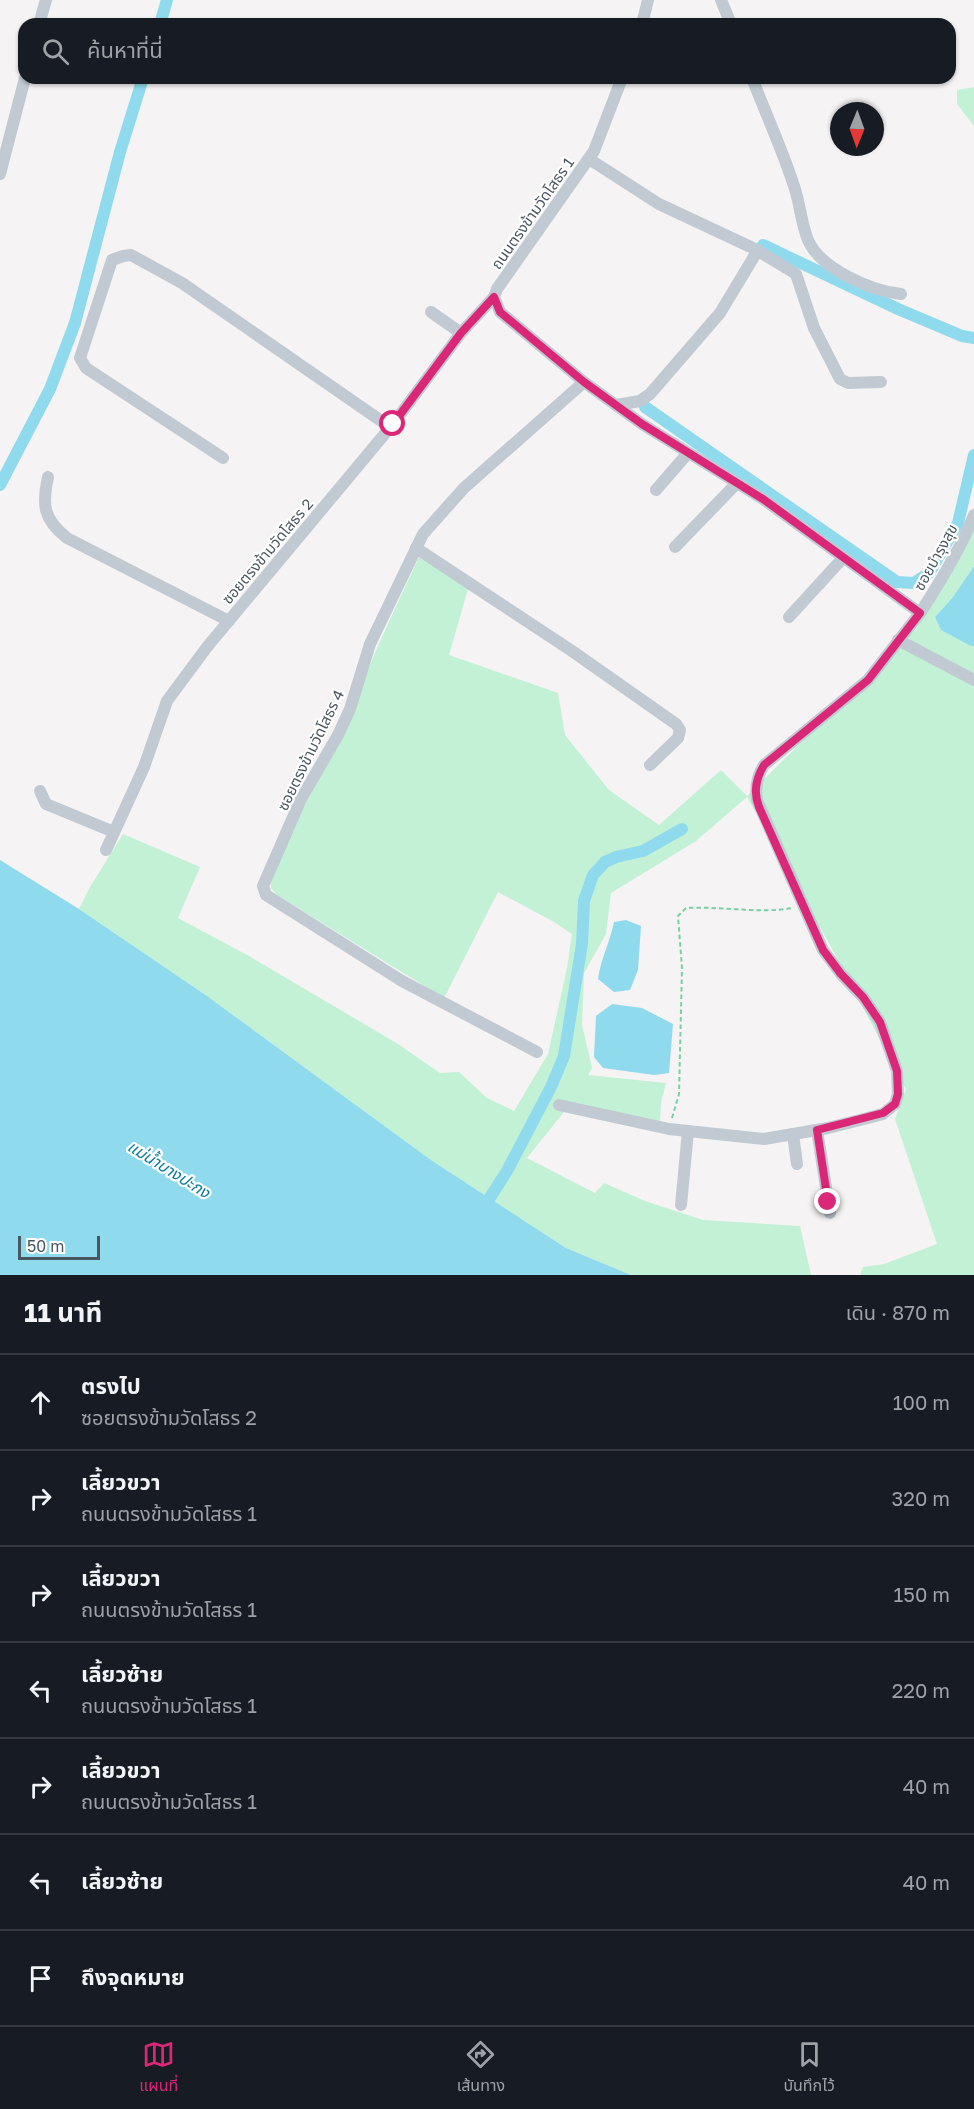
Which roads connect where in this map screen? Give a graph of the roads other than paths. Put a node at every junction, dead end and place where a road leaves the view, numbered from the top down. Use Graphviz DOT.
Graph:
graph roads {
  1 [pos="46,0"];
  2 [pos="648,0"];
  3 [pos="721,0"];
  4 [pos="41,18"];
  5 [pos="644,18"];
  6 [pos="728,18"];
  7 [pos="23,84"];
  8 [pos="620,84"];
  9 [pos="754,84"];
  10 [pos="589,159"];
  11 [pos="0,174"];
  12 [pos="758,250"];
  13 [pos="901,294"];
  14 [pos="494,297"];
  15 [pos="431,312"];
  16 [pos="461,333"];
  17 [pos="584,382"];
  18 [pos="881,382"];
  19 [pos="616,405"];
  20 [pos="390,428"];
  21 [pos="688,453"];
  22 [pos="223,458"];
  23 [pos="48,477"];
  24 [pos="737,483"];
  25 [pos="657,490"];
  26 [pos="974,515"];
  27 [pos="675,547"];
  28 [pos="416,548"];
  29 [pos="843,558"];
  30 [pos="920,613"];
  31 [pos="789,617"];
  32 [pos="229,621"];
  33 [pos="898,640"];
  34 [pos="974,680"];
  35 [pos="650,765"];
  36 [pos="40,791"];
  37 [pos="114,832"];
  38 [pos="106,850"];
  39 [pos="537,1052"];
  40 [pos="559,1105"];
  41 [pos="817,1130"];
  42 [pos="688,1131"];
  43 [pos="793,1134"];
  44 [pos="797,1164"];
  45 [pos="681,1205"];
  46 [pos="830,1213"];
  1 -- 4 [label="street"];
  2 -- 5 [label="street"];
  3 -- 6 [label="street"];
  7 -- 11 [label="street"];
  8 -- 10 [label="street, ถนนตรงข้ามวัดโสธร 1"];
  9 -- 13 [label="street"];
  10 -- 12 [label="street"];
  10 -- 14 [label="street, ถนนตรงข้ามวัดโสธร 1"];
  12 -- 18 [label="street"];
  12 -- 19 [label="street"];
  14 -- 16 [label="street, ซอยตรงข้ามวัดโสธร 2"];
  14 -- 17 [label="street"];
  15 -- 16 [label="street"];
  16 -- 20 [label="street, ซอยตรงข้ามวัดโสธร 2"];
  17 -- 19 [label="street"];
  17 -- 28 [label="street, ซอยตรงข้ามวัดโสธร 4"];
  19 -- 21 [label="street"];
  20 -- 22 [label="street"];
  20 -- 32 [label="street, ซอยตรงข้ามวัดโสธร 2"];
  21 -- 24 [label="street"];
  21 -- 25 [label="street"];
  23 -- 32 [label="street"];
  24 -- 27 [label="street"];
  24 -- 29 [label="street"];
  26 -- 30 [label="street, ซอยบำรุงสุข"];
  28 -- 35 [label="street"];
  28 -- 39 [label="street, ซอยตรงข้ามวัดโสธร 4"];
  29 -- 30 [label="street"];
  29 -- 31 [label="street"];
  30 -- 33 [label="street"];
  32 -- 37 [label="street, ซอยตรงข้ามวัดโสธร 2"];
  33 -- 34 [label="street"];
  33 -- 41 [label="street"];
  36 -- 37 [label="street"];
  37 -- 38 [label="street, ซอยตรงข้ามวัดโสธร 2"];
  40 -- 42 [label="street"];
  41 -- 43 [label="street"];
  41 -- 46 [label="street"];
  42 -- 43 [label="street"];
  42 -- 45 [label="street"];
  43 -- 44 [label="street"];
}
